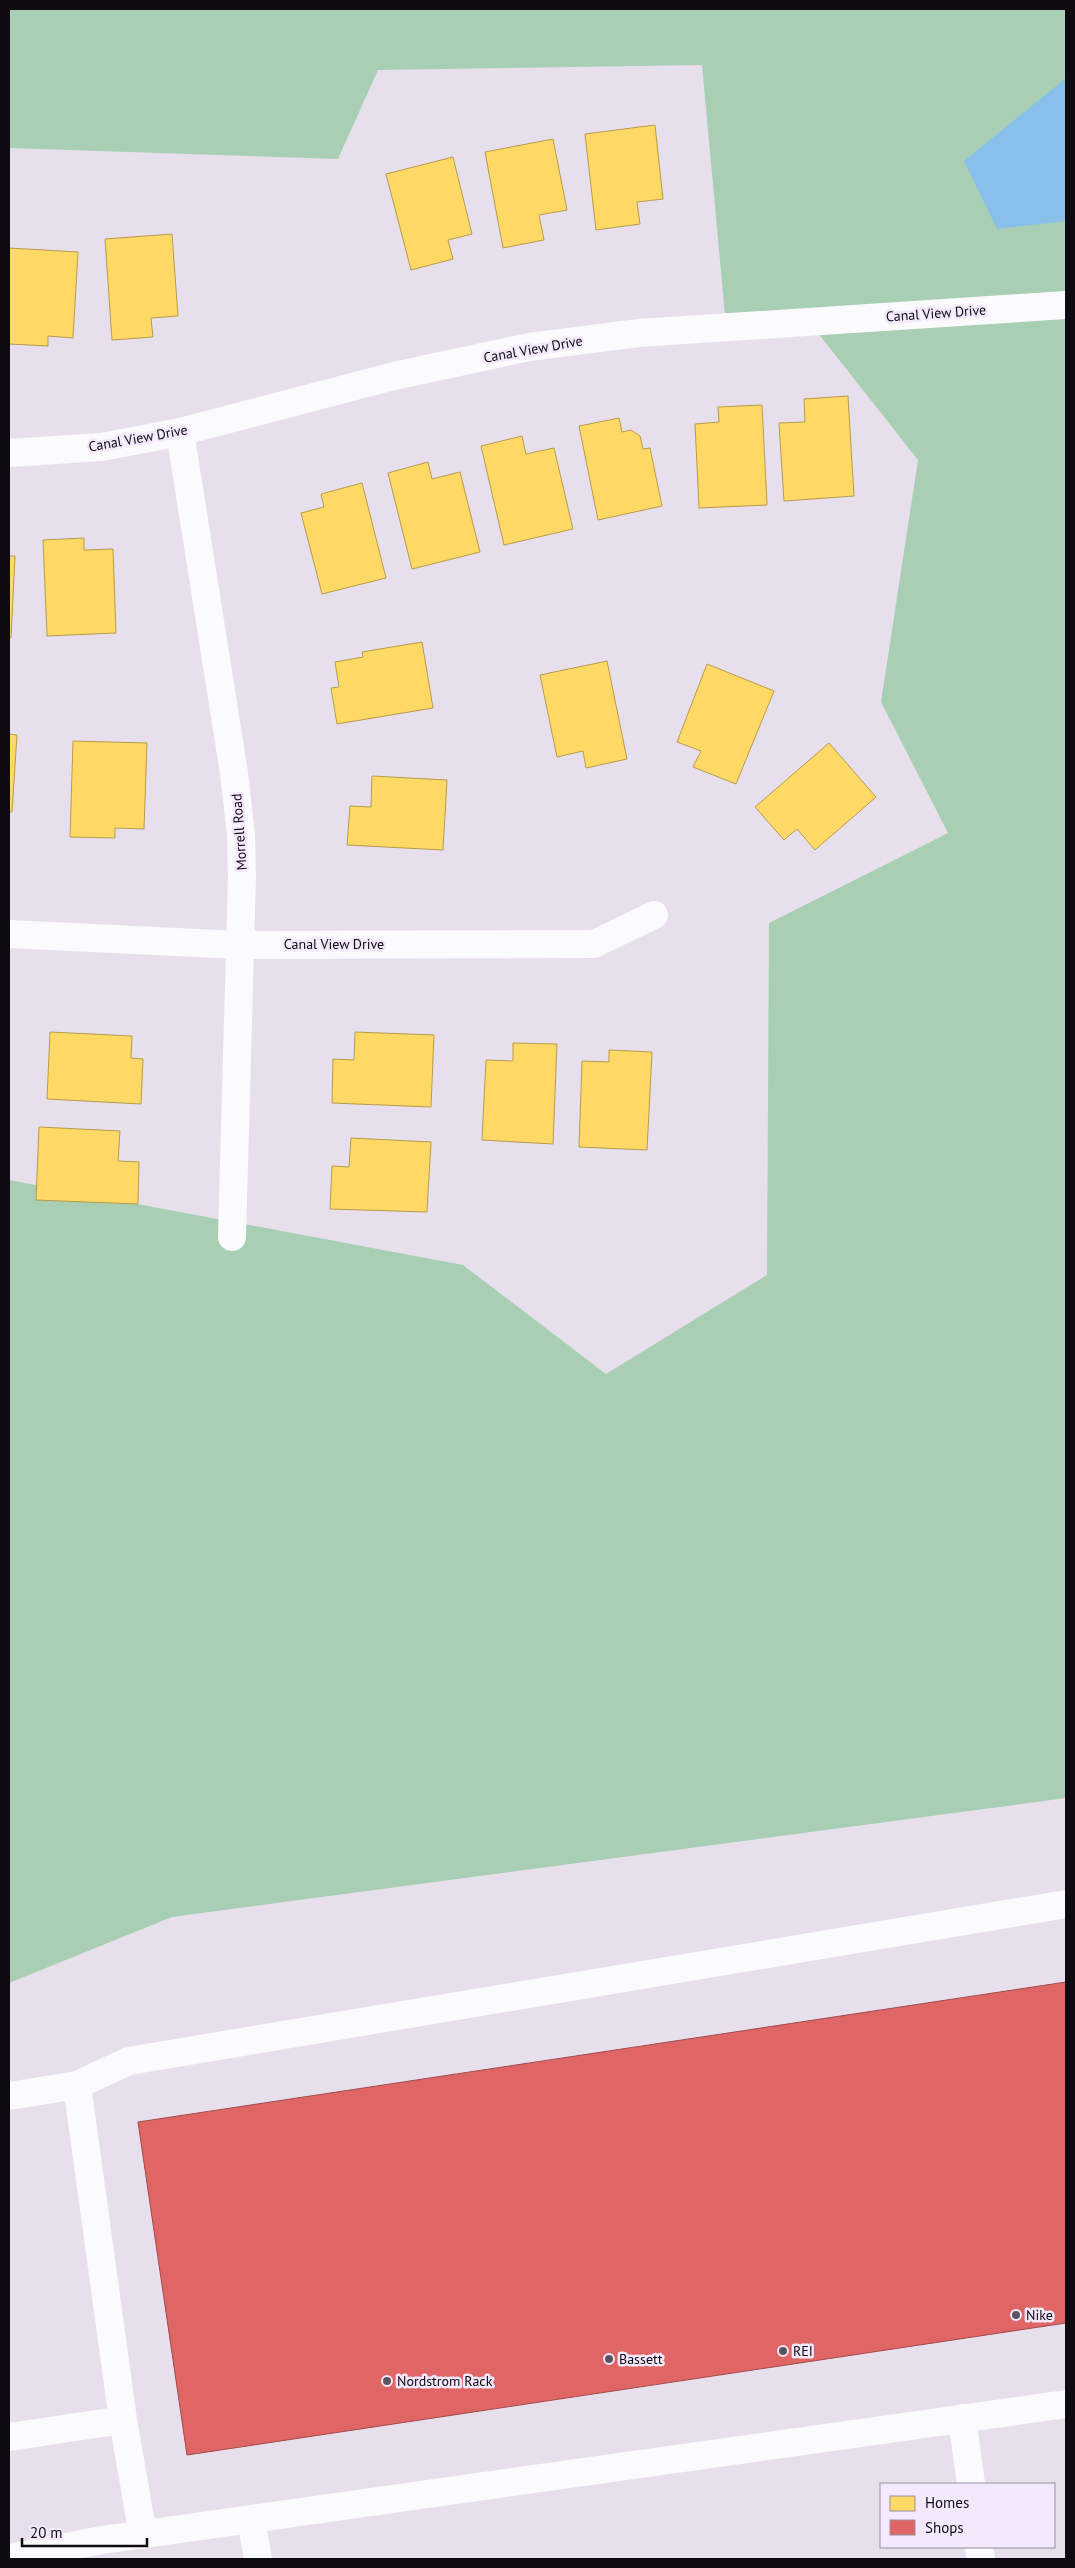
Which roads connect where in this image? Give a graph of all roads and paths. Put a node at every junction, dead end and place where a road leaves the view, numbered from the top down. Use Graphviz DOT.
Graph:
graph roads {
  1 [pos="1066,305"];
  2 [pos="180,432"];
  3 [pos="9,453"];
  4 [pos="654,915"];
  5 [pos="9,934"];
  6 [pos="239,945"];
  7 [pos="232,1237"];
  8 [pos="1066,1904"];
  9 [pos="77,2085"];
  10 [pos="9,2096"];
  11 [pos="1066,2404"];
  12 [pos="962,2418"];
  13 [pos="123,2420"];
  14 [pos="9,2437"];
  15 [pos="971,2483"];
  16 [pos="251,2520"];
  17 [pos="143,2535"];
  18 [pos="9,2558"];
  19 [pos="258,2559"];
  1 -- 2 [label="street, Canal View Drive"];
  2 -- 3 [label="street, Canal View Drive"];
  2 -- 6 [label="street, Morrell Road"];
  4 -- 6 [label="street, Canal View Drive"];
  5 -- 6 [label="street, Canal View Drive"];
  6 -- 7 [label="street, Morrell Road"];
  8 -- 9 [label="street"];
  9 -- 10 [label="street"];
  9 -- 13 [label="street"];
  11 -- 12 [label="street"];
  12 -- 15 [label="street"];
  12 -- 16 [label="street"];
  13 -- 14 [label="street"];
  13 -- 17 [label="street"];
  16 -- 17 [label="street"];
  16 -- 19 [label="street"];
  17 -- 18 [label="street"];
}
